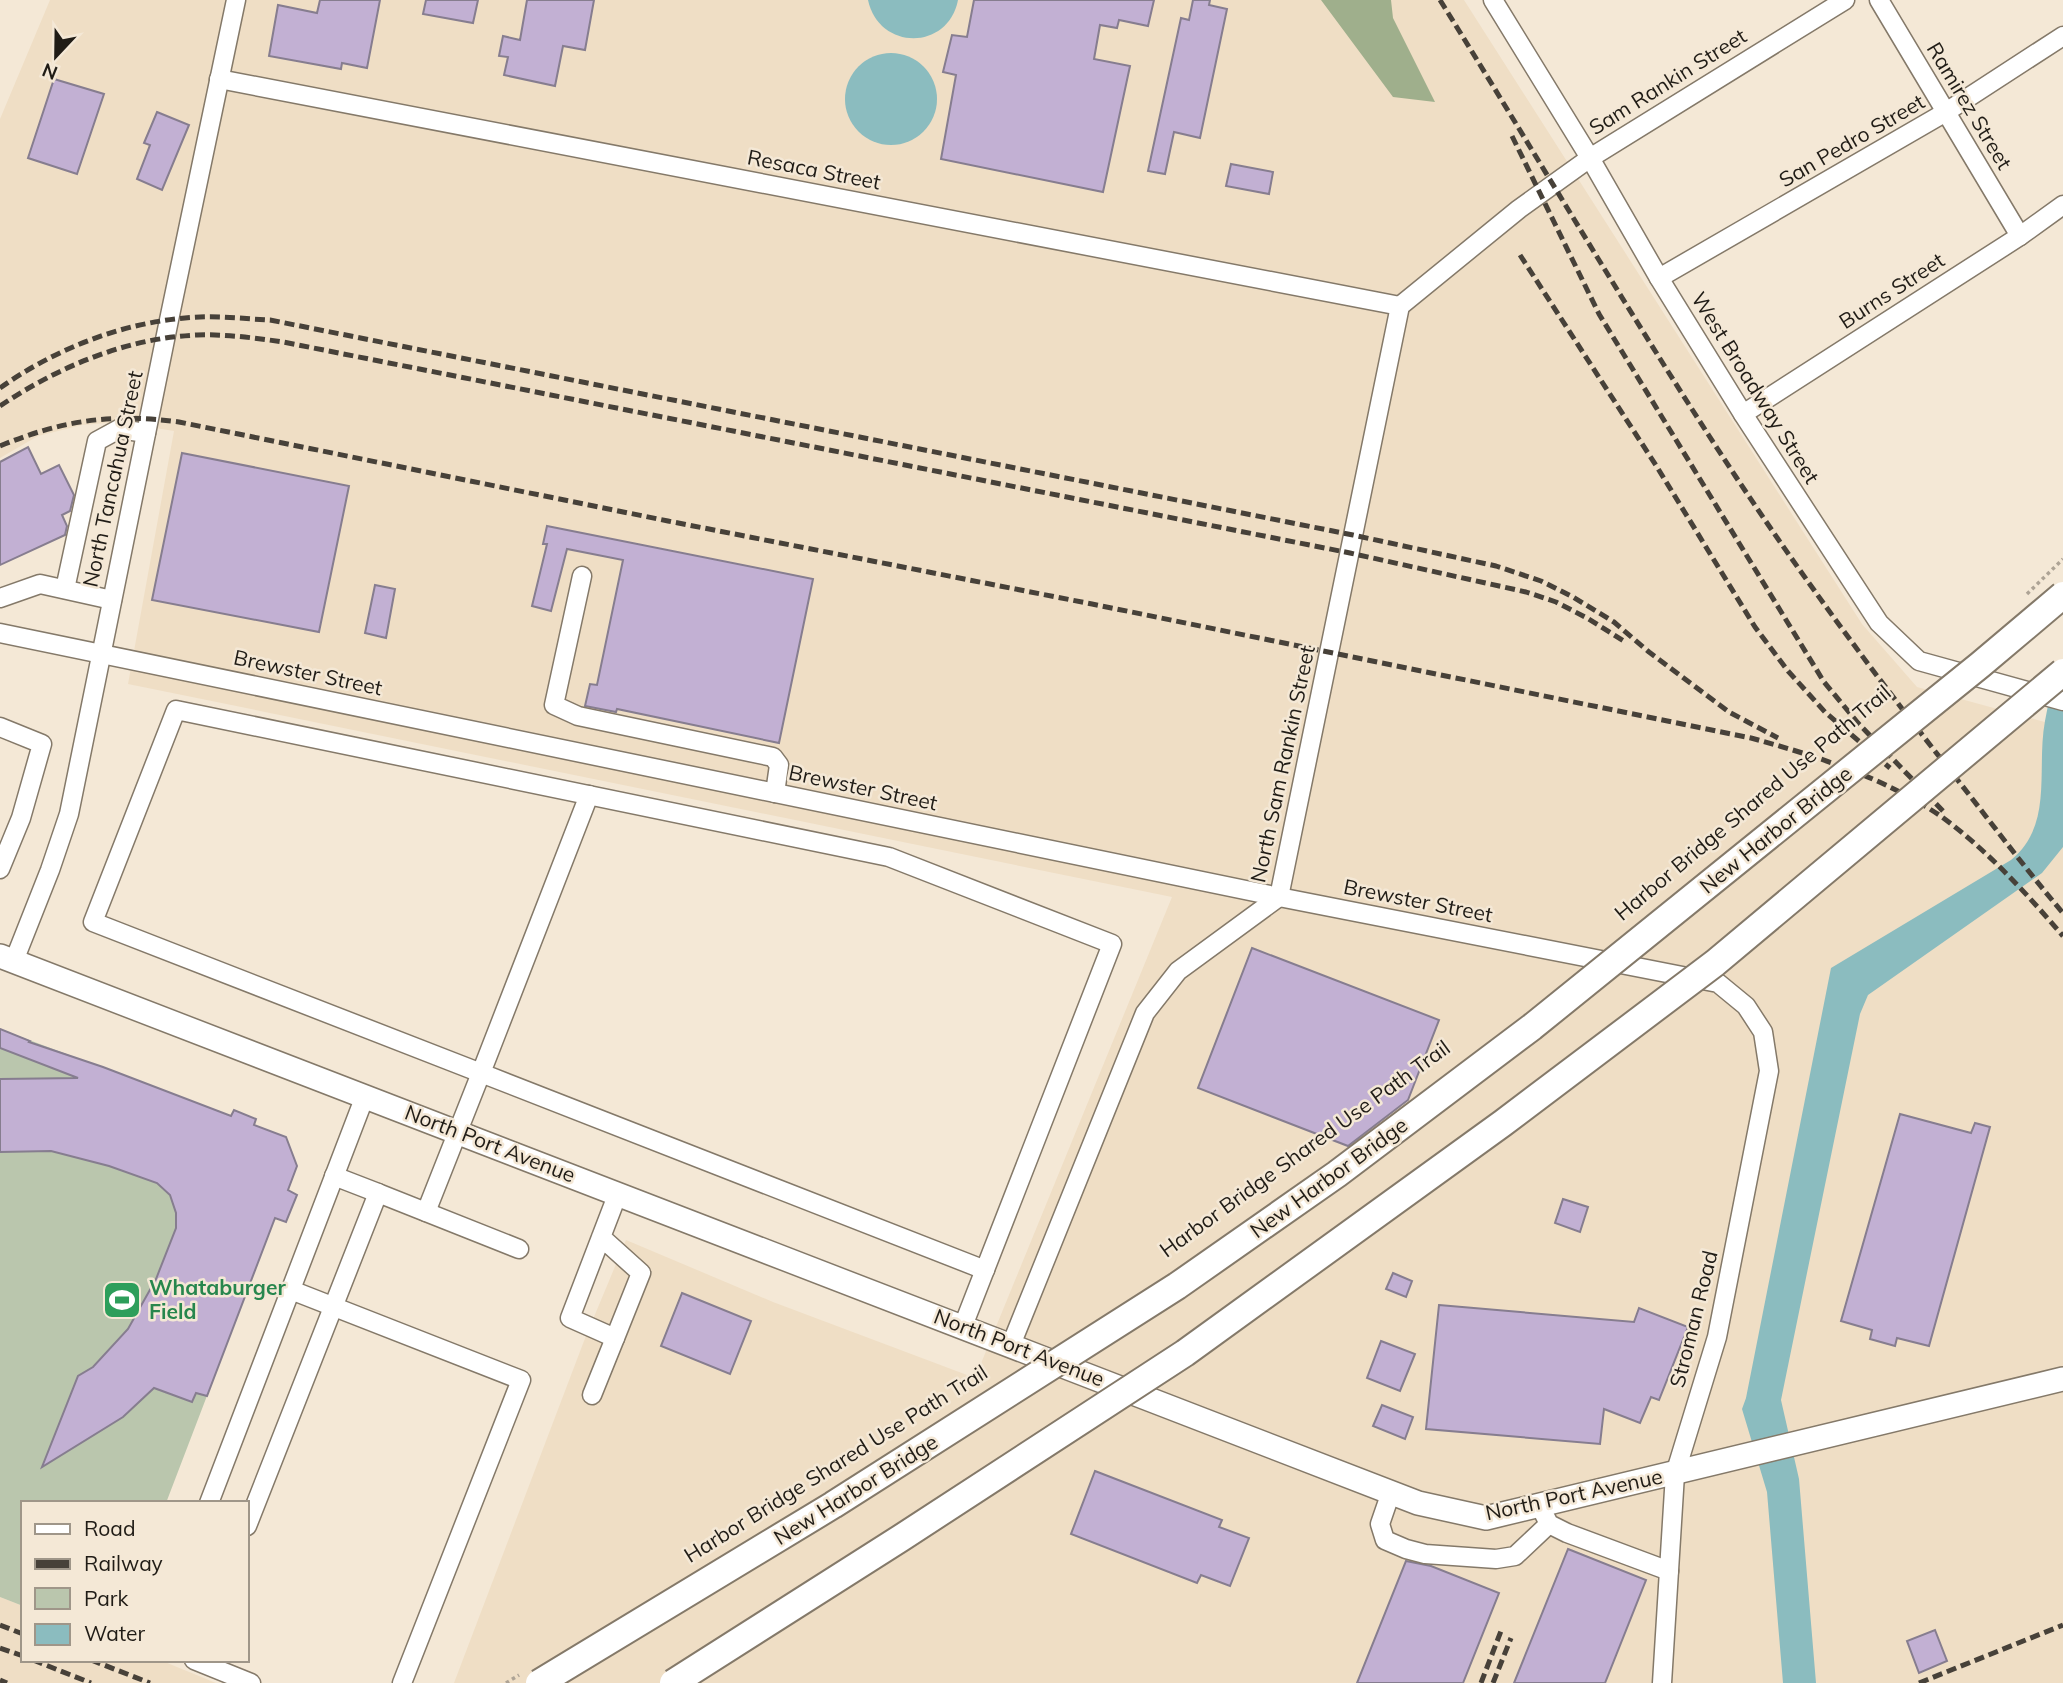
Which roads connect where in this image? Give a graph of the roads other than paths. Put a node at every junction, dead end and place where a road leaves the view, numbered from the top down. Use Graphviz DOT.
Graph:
graph roads {
  1 [pos="236,0"];
  2 [pos="1493,0"];
  3 [pos="1845,0"];
  4 [pos="1880,0"];
  5 [pos="2063,36"];
  6 [pos="219,79"];
  7 [pos="1946,112"];
  8 [pos="1590,158"];
  9 [pos="2063,205"];
  10 [pos="2020,236"];
  11 [pos="1659,278"];
  12 [pos="1400,306"];
  13 [pos="1743,414"];
  14 [pos="146,433"];
  15 [pos="582,576"];
  16 [pos="65,589"];
  17 [pos="2063,595"];
  18 [pos="0,598"];
  19 [pos="112,600"];
  20 [pos="0,634"];
  21 [pos="101,653"];
  22 [pos="2063,672"];
  23 [pos="2063,701"];
  24 [pos="0,727"];
  25 [pos="775,793"];
  26 [pos="589,795"];
  27 [pos="0,869"];
  28 [pos="1279,897"];
  29 [pos="7,959"];
  30 [pos="1718,983"];
  31 [pos="481,1073"];
  32 [pos="365,1096"];
  33 [pos="458,1132"];
  34 [pos="334,1176"];
  35 [pos="378,1193"];
  36 [pos="618,1194"];
  37 [pos="426,1212"];
  38 [pos="601,1237"];
  39 [pos="519,1249"];
  40 [pos="985,1270"];
  41 [pos="291,1290"];
  42 [pos="333,1306"];
  43 [pos="963,1326"];
  44 [pos="615,1338"];
  45 [pos="1011,1345"];
  46 [pos="2063,1379"];
  47 [pos="592,1395"];
  48 [pos="1675,1474"];
  49 [pos="1391,1492"];
  50 [pos="210,1501"];
  51 [pos="1544,1515"];
  52 [pos="248,1523"];
  53 [pos="1669,1571"];
  54 [pos="199,1662"];
  55 [pos="532,1678"];
  56 [pos="251,1683"];
  57 [pos="402,1683"];
  58 [pos="673,1683"];
  59 [pos="1662,1683"];
  1 -- 6 [label="street, North Tancahua Street"];
  2 -- 8 [label="street, West Broadway Street"];
  3 -- 8 [label="street, Sam Rankin Street"];
  4 -- 7 [label="street, Ramirez Street"];
  5 -- 7 [label="street, San Pedro Street"];
  6 -- 12 [label="street, Resaca Street"];
  6 -- 14 [label="street, North Tancahua Street"];
  7 -- 10 [label="street, Ramirez Street"];
  7 -- 11 [label="street, San Pedro Street"];
  8 -- 11 [label="street, West Broadway Street"];
  8 -- 12 [label="street, Sam Rankin Street"];
  9 -- 10 [label="street, Burns Street"];
  10 -- 13 [label="street, Burns Street"];
  11 -- 13 [label="street, West Broadway Street"];
  12 -- 28 [label="street, North Sam Rankin Street"];
  13 -- 23 [label="street, West Broadway Street"];
  14 -- 16 [label="street"];
  14 -- 19 [label="street, North Tancahua Street"];
  15 -- 25 [label="street"];
  16 -- 18 [label="street"];
  16 -- 19 [label="street"];
  17 -- 55 [label="highway, New Harbor Bridge, bridge"];
  19 -- 21 [label="street, North Tancahua Street"];
  20 -- 21 [label="street, Brewster Street"];
  21 -- 25 [label="street, Brewster Street"];
  21 -- 29 [label="street, North Tancahua Street"];
  22 -- 58 [label="highway, bridge"];
  24 -- 27 [label="street"];
  25 -- 28 [label="street, Brewster Street"];
  26 -- 31 [label="street"];
  26 -- 31 [label="street"];
  26 -- 40 [label="street"];
  28 -- 30 [label="street, Brewster Street"];
  28 -- 45 [label="street, North Sam Rankin Street"];
  29 -- 32 [label="main road, North Port Avenue"];
  30 -- 48 [label="street, Stroman Road"];
  31 -- 33 [label="street"];
  31 -- 40 [label="street"];
  32 -- 33 [label="main road, North Port Avenue"];
  32 -- 34 [label="street"];
  33 -- 36 [label="main road, North Port Avenue"];
  33 -- 37 [label="street"];
  34 -- 35 [label="street"];
  34 -- 41 [label="street"];
  35 -- 37 [label="street"];
  35 -- 42 [label="street"];
  36 -- 38 [label="street"];
  36 -- 43 [label="main road, North Port Avenue"];
  37 -- 39 [label="street"];
  38 -- 44 [label="street"];
  38 -- 44 [label="street"];
  40 -- 43 [label="street"];
  41 -- 42 [label="street"];
  41 -- 50 [label="street"];
  42 -- 52 [label="street"];
  42 -- 57 [label="street"];
  43 -- 45 [label="main road, North Port Avenue"];
  44 -- 47 [label="street"];
  45 -- 49 [label="main road, North Port Avenue"];
  46 -- 48 [label="main road, North Port Avenue"];
  48 -- 51 [label="main road, North Port Avenue"];
  48 -- 53 [label="street, Stroman Road"];
  49 -- 51 [label="main road, North Port Avenue"];
  49 -- 51 [label="street"];
  51 -- 53 [label="street"];
  53 -- 59 [label="street, Stroman Road"];
  54 -- 56 [label="street"];
}
